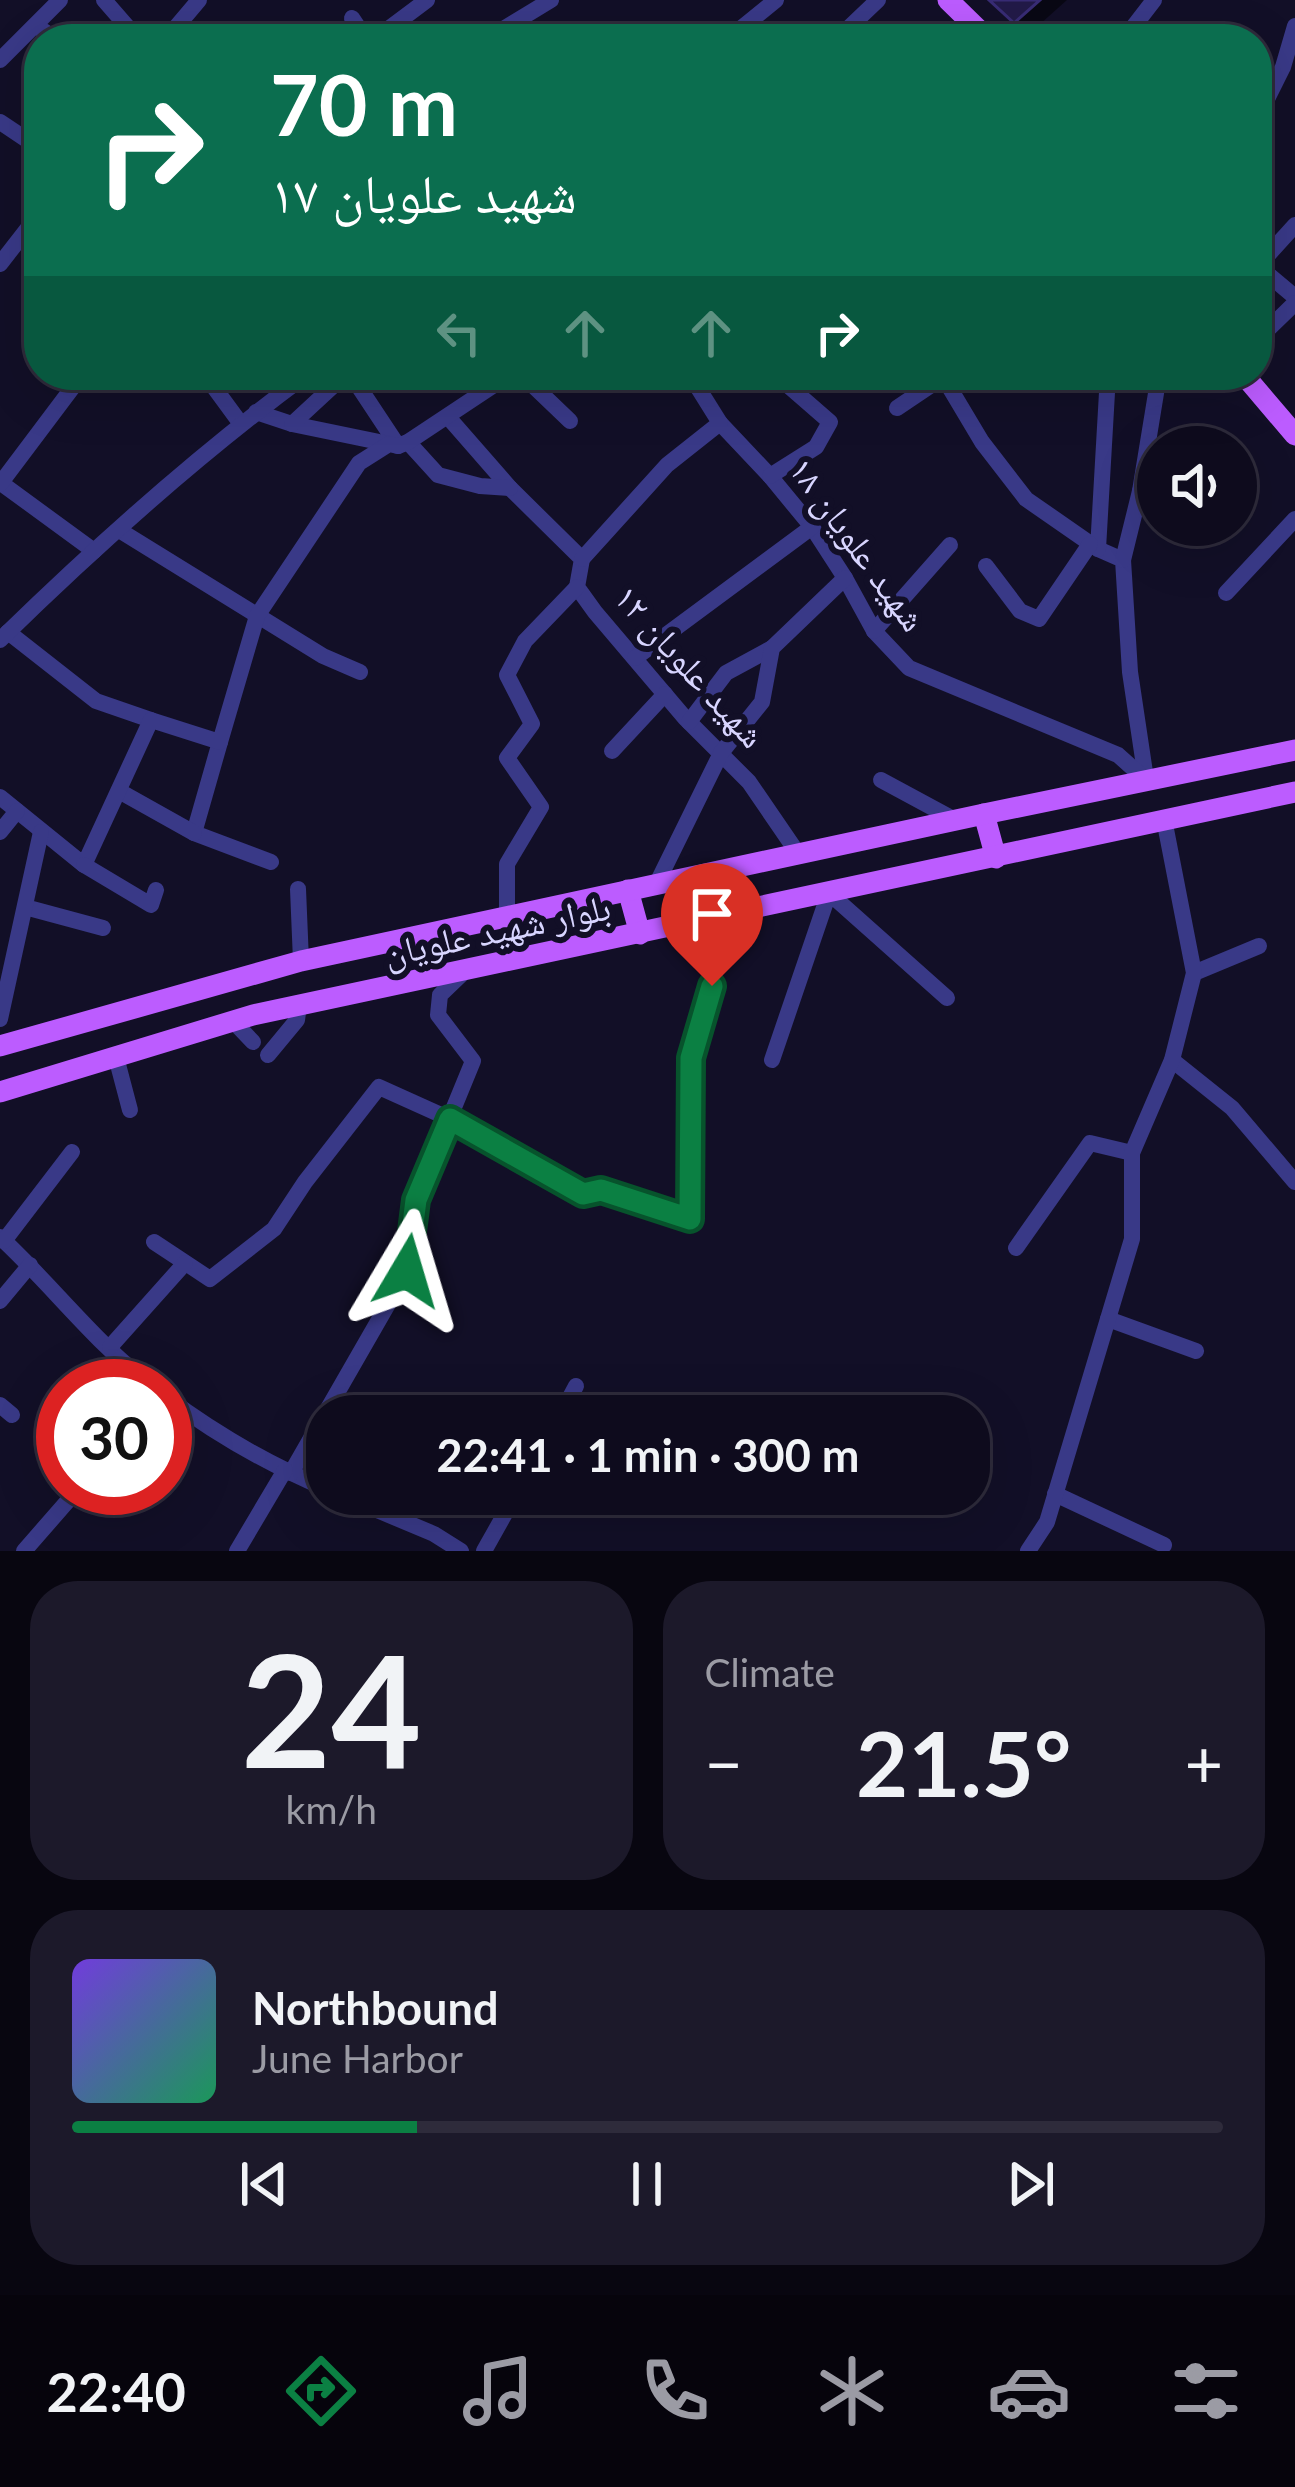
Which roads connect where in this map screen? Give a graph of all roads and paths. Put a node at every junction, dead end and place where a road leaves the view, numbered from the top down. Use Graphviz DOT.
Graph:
graph roads {
  1 [pos="60,0"];
  2 [pos="104,0"];
  3 [pos="200,0"];
  4 [pos="551,0"];
  5 [pos="776,0"];
  6 [pos="878,0"];
  7 [pos="948,0"];
  8 [pos="1154,0"];
  9 [pos="419,2"];
  10 [pos="352,18"];
  11 [pos="38,24"];
  12 [pos="125,24"];
  13 [pos="179,24"];
  14 [pos="356,24"];
  15 [pos="393,24"];
  16 [pos="512,24"];
  17 [pos="746,24"];
  18 [pos="853,24"];
  19 [pos="973,24"];
  20 [pos="1136,24"];
  21 [pos="1294,33"];
  22 [pos="24,37"];
  23 [pos="0,60"];
  24 [pos="1289,72"];
  25 [pos="1272,97"];
  26 [pos="1295,224"];
  27 [pos="24,233"];
  28 [pos="1272,250"];
  29 [pos="0,264"];
  30 [pos="1272,279"];
  31 [pos="1295,300"];
  32 [pos="1272,324"];
  33 [pos="71,390"];
  34 [pos="221,390"];
  35 [pos="286,390"];
  36 [pos="331,390"];
  37 [pos="359,390"];
  38 [pos="477,390"];
  39 [pos="485,390"];
  40 [pos="537,390"];
  41 [pos="699,390"];
  42 [pos="793,390"];
  43 [pos="923,390"];
  44 [pos="951,390"];
  45 [pos="1107,390"];
  46 [pos="1157,390"];
  47 [pos="1259,390"];
  48 [pos="480,393"];
  49 [pos="897,408"];
  50 [pos="448,417"];
  51 [pos="249,418"];
  52 [pos="569,422"];
  53 [pos="1291,422"];
  54 [pos="720,423"];
  55 [pos="292,424"];
  56 [pos="1151,426"];
  57 [pos="398,444"];
  58 [pos="770,476"];
  59 [pos="0,483"];
  60 [pos="509,488"];
  61 [pos="1137,503"];
  62 [pos="1295,519"];
  63 [pos="812,527"];
  64 [pos="118,530"];
  65 [pos="950,545"];
  66 [pos="1094,547"];
  67 [pos="94,551"];
  68 [pos="582,559"];
  69 [pos="1123,560"];
  70 [pos="986,566"];
  71 [pos="845,578"];
  72 [pos="577,587"];
  73 [pos="1226,593"];
  74 [pos="257,616"];
  75 [pos="874,631"];
  76 [pos="4,636"];
  77 [pos="772,647"];
  78 [pos="634,658"];
  79 [pos="360,671"];
  80 [pos="665,694"];
  81 [pos="152,720"];
  82 [pos="689,722"];
  83 [pos="220,742"];
  84 [pos="1295,750"];
  85 [pos="612,752"];
  86 [pos="721,753"];
  87 [pos="881,780"];
  88 [pos="1146,780"];
  89 [pos="118,791"];
  90 [pos="1295,792"];
  91 [pos="0,797"];
  92 [pos="16,811"];
  93 [pos="984,814"];
  94 [pos="1164,819"];
  95 [pos="956,820"];
  96 [pos="0,832"];
  97 [pos="41,832"];
  98 [pos="194,833"];
  99 [pos="799,855"];
  100 [pos="996,858"];
  101 [pos="272,862"];
  102 [pos="85,865"];
  103 [pos="657,883"];
  104 [pos="156,890"];
  105 [pos="298,890"];
  106 [pos="628,890"];
  107 [pos="830,893"];
  108 [pos="25,907"];
  109 [pos="732,914"];
  110 [pos="507,915"];
  111 [pos="103,928"];
  112 [pos="640,934"];
  113 [pos="1258,946"];
  114 [pos="301,961"];
  115 [pos="465,971"];
  116 [pos="1194,973"];
  117 [pos="946,998"];
  118 [pos="299,1005"];
  119 [pos="0,1019"];
  120 [pos="232,1021"];
  121 [pos="3,1039"];
  122 [pos="253,1042"];
  123 [pos="268,1054"];
  124 [pos="116,1057"];
  125 [pos="772,1060"];
  126 [pos="1172,1060"];
  127 [pos="0,1092"];
  128 [pos="130,1110"];
  129 [pos="450,1119"];
  130 [pos="72,1152"];
  131 [pos="1132,1154"];
  132 [pos="1295,1182"];
  133 [pos="2,1239"];
  134 [pos="154,1242"];
  135 [pos="1016,1248"];
  136 [pos="185,1263"];
  137 [pos="30,1265"];
  138 [pos="0,1301"];
  139 [pos="1108,1319"];
  140 [pos="110,1347"];
  141 [pos="1196,1351"];
  142 [pos="121,1359"];
  143 [pos="576,1386"];
  144 [pos="571,1395"];
  145 [pos="192,1416"];
  146 [pos="288,1472"];
  147 [pos="306,1480"];
  148 [pos="1055,1494"];
  149 [pos="55,1515"];
  150 [pos="389,1515"];
  151 [pos="504,1515"];
  152 [pos="1164,1546"];
  153 [pos="24,1551"];
  154 [pos="237,1551"];
  155 [pos="461,1551"];
  156 [pos="484,1551"];
  157 [pos="1028,1551"];
  1 -- 11 [label="street"];
  2 -- 12 [label="street"];
  3 -- 13 [label="street"];
  4 -- 16 [label="street"];
  5 -- 17 [label="street"];
  6 -- 18 [label="street"];
  7 -- 19 [label="main road"];
  8 -- 20 [label="street"];
  9 -- 15 [label="street"];
  10 -- 14 [label="street"];
  21 -- 24 [label="street"];
  22 -- 23 [label="street"];
  24 -- 25 [label="street"];
  26 -- 28 [label="street"];
  27 -- 29 [label="street"];
  30 -- 31 [label="street"];
  31 -- 32 [label="street"];
  33 -- 59 [label="street"];
  34 -- 51 [label="street"];
  35 -- 51 [label="street"];
  36 -- 55 [label="street"];
  37 -- 57 [label="street"];
  38 -- 48 [label="street"];
  39 -- 48 [label="street"];
  40 -- 52 [label="street"];
  41 -- 54 [label="street, شهید علویان ۱۸"];
  42 -- 58 [label="street"];
  43 -- 49 [label="street"];
  44 -- 66 [label="street"];
  45 -- 66 [label="street"];
  46 -- 56 [label="street"];
  47 -- 53 [label="main road"];
  48 -- 50 [label="street"];
  50 -- 57 [label="street"];
  50 -- 60 [label="street, شهید علویان ۱۲"];
  51 -- 55 [label="street"];
  51 -- 64 [label="street"];
  54 -- 58 [label="street, شهید علویان ۱۸"];
  54 -- 68 [label="street"];
  55 -- 57 [label="street"];
  57 -- 60 [label="street"];
  57 -- 74 [label="street"];
  58 -- 63 [label="street, شهید علویان ۱۸"];
  59 -- 67 [label="street"];
  60 -- 68 [label="street, شهید علویان ۱۲"];
  61 -- 69 [label="street"];
  62 -- 73 [label="street"];
  63 -- 71 [label="street, شهید علویان ۱۸"];
  63 -- 78 [label="street"];
  64 -- 67 [label="street"];
  64 -- 74 [label="street"];
  65 -- 75 [label="street"];
  66 -- 69 [label="street"];
  66 -- 70 [label="street"];
  67 -- 76 [label="street"];
  68 -- 72 [label="street, شهید علویان ۱۲"];
  69 -- 88 [label="street"];
  71 -- 75 [label="street, شهید علویان ۱۸"];
  71 -- 77 [label="street"];
  72 -- 78 [label="street, شهید علویان ۱۲"];
  72 -- 110 [label="street"];
  74 -- 79 [label="street"];
  74 -- 83 [label="street"];
  75 -- 88 [label="street, شهید علویان ۱۸"];
  76 -- 81 [label="street"];
  77 -- 82 [label="street"];
  77 -- 86 [label="street"];
  78 -- 80 [label="street, شهید علویان ۱۲"];
  80 -- 82 [label="street, شهید علویان ۱۲"];
  80 -- 85 [label="street"];
  81 -- 83 [label="street"];
  81 -- 89 [label="street"];
  82 -- 86 [label="street, شهید علویان ۱۲"];
  83 -- 98 [label="street"];
  84 -- 88 [label="main road, بلوار شهید علویان"];
  86 -- 99 [label="street, شهید علویان ۱۲"];
  86 -- 103 [label="street"];
  87 -- 95 [label="street"];
  88 -- 93 [label="main road, بلوار شهید علویان"];
  89 -- 98 [label="street"];
  89 -- 102 [label="street"];
  90 -- 94 [label="main road, بلوار شهید علویان"];
  91 -- 92 [label="street"];
  92 -- 96 [label="street"];
  92 -- 97 [label="street"];
  93 -- 95 [label="main road, بلوار شهید علویان"];
  93 -- 100 [label="main road"];
  94 -- 100 [label="main road, بلوار شهید علویان"];
  94 -- 116 [label="street"];
  95 -- 99 [label="main road, بلوار شهید علویان"];
  97 -- 102 [label="street"];
  97 -- 108 [label="street"];
  98 -- 101 [label="street"];
  99 -- 103 [label="main road, بلوار شهید علویان"];
  100 -- 107 [label="main road, بلوار شهید علویان"];
  102 -- 104 [label="street"];
  103 -- 106 [label="main road, بلوار شهید علویان"];
  105 -- 114 [label="street"];
  106 -- 110 [label="main road, بلوار شهید علویان"];
  106 -- 112 [label="main road"];
  107 -- 109 [label="main road, بلوار شهید علویان"];
  107 -- 117 [label="street"];
  107 -- 125 [label="street"];
  108 -- 111 [label="street"];
  108 -- 119 [label="street"];
  109 -- 112 [label="main road, بلوار شهید علویان"];
  109 -- 129 [label="street"];
  110 -- 114 [label="main road, بلوار شهید علویان"];
  112 -- 115 [label="main road, بلوار شهید علویان"];
  113 -- 116 [label="street"];
  114 -- 121 [label="main road, بلوار شهید علویان"];
  115 -- 118 [label="main road, بلوار شهید علویان"];
  115 -- 129 [label="street"];
  116 -- 126 [label="street"];
  118 -- 120 [label="main road, بلوار شهید علویان"];
  118 -- 123 [label="street"];
  120 -- 122 [label="street"];
  120 -- 124 [label="main road, بلوار شهید علویان"];
  124 -- 127 [label="main road, بلوار شهید علویان"];
  124 -- 128 [label="street"];
  126 -- 131 [label="street"];
  126 -- 132 [label="street"];
  129 -- 136 [label="street"];
  129 -- 146 [label="street"];
  130 -- 133 [label="street"];
  131 -- 135 [label="street"];
  131 -- 139 [label="street"];
  133 -- 137 [label="street"];
  134 -- 136 [label="street"];
  136 -- 140 [label="street"];
  137 -- 138 [label="street"];
  137 -- 140 [label="street"];
  139 -- 141 [label="street"];
  139 -- 148 [label="street"];
  140 -- 142 [label="street"];
  143 -- 144 [label="street"];
  145 -- 146 [label="street"];
  146 -- 147 [label="street"];
  146 -- 154 [label="street"];
  148 -- 152 [label="street"];
  148 -- 157 [label="street"];
  149 -- 153 [label="street"];
  150 -- 155 [label="street"];
  151 -- 156 [label="street"];
}
